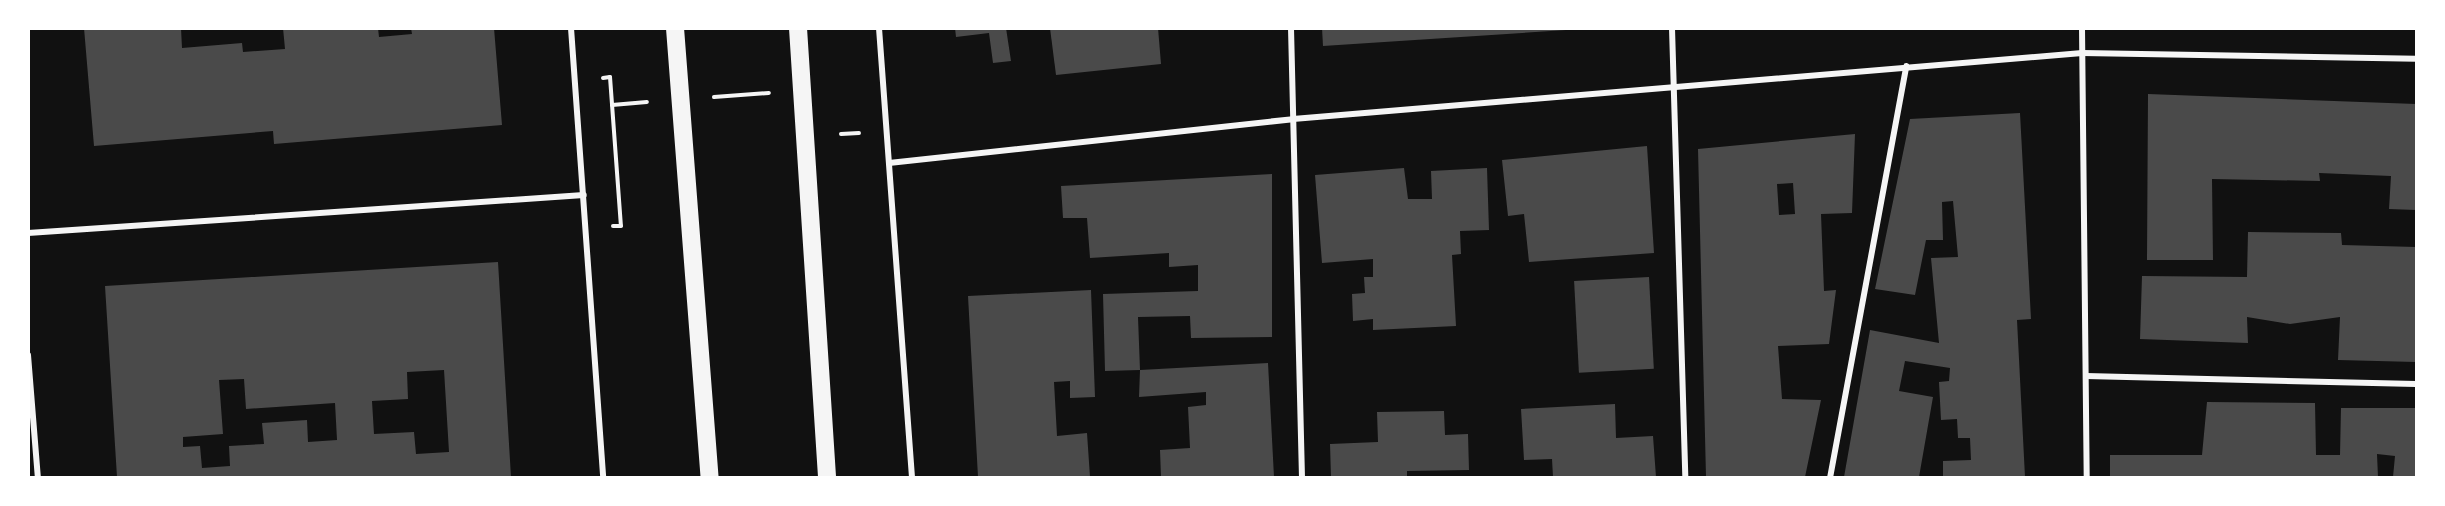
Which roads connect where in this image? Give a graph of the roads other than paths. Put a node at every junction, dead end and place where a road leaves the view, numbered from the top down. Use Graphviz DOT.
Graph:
graph roads {
  1 [pos="571,28"];
  2 [pos="675,28"];
  3 [pos="798,28"];
  4 [pos="879,28"];
  5 [pos="1291,28"];
  6 [pos="1672,28"];
  7 [pos="2082,28"];
  8 [pos="2082,53"];
  9 [pos="2416,59"];
  10 [pos="1906,66"];
  11 [pos="1674,84"];
  12 [pos="1293,118"];
  13 [pos="889,163"];
  14 [pos="584,195"];
  15 [pos="28,232"];
  16 [pos="28,355"];
  17 [pos="2086,376"];
  18 [pos="2416,384"];
  19 [pos="38,477"];
  20 [pos="603,477"];
  21 [pos="710,477"];
  22 [pos="827,477"];
  23 [pos="912,477"];
  24 [pos="1302,477"];
  25 [pos="1685,477"];
  26 [pos="1830,477"];
  27 [pos="2087,477"];
  1 -- 14 [label="street"];
  2 -- 21 [label="highway"];
  3 -- 22 [label="highway"];
  4 -- 13 [label="street"];
  5 -- 12 [label="street"];
  6 -- 11 [label="street"];
  7 -- 8 [label="street"];
  8 -- 9 [label="street"];
  8 -- 10 [label="street"];
  8 -- 17 [label="street"];
  10 -- 11 [label="street"];
  10 -- 26 [label="street"];
  11 -- 12 [label="street"];
  11 -- 25 [label="street"];
  12 -- 13 [label="street"];
  12 -- 24 [label="street"];
  13 -- 23 [label="street"];
  14 -- 15 [label="street"];
  14 -- 20 [label="street"];
  16 -- 19 [label="street"];
  17 -- 18 [label="street"];
  17 -- 27 [label="street"];
}
